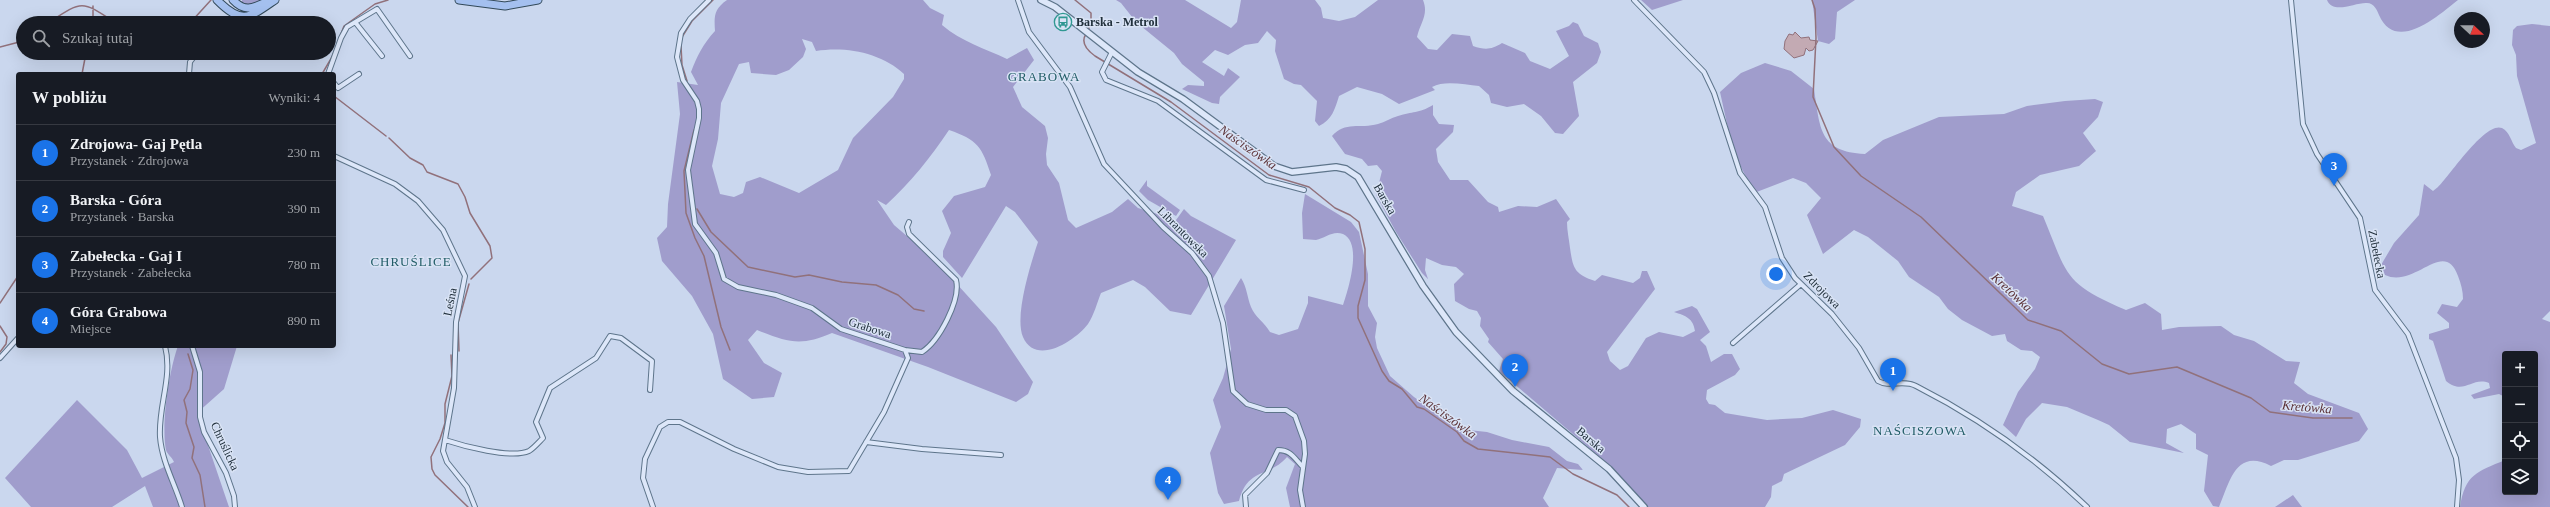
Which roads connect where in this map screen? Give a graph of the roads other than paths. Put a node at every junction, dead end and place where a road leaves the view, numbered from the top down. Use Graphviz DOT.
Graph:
graph roads {
  1 [pos="218,0"];
  2 [pos="270,0"];
  3 [pos="275,0"];
  4 [pos="460,0"];
  5 [pos="538,0"];
  6 [pos="709,0"];
  7 [pos="1018,0"];
  8 [pos="1041,0"];
  9 [pos="1634,0"];
  10 [pos="2291,0"];
  11 [pos="235,2"];
  12 [pos="244,9"];
  13 [pos="232,16"];
  14 [pos="239,16"];
  15 [pos="250,16"];
  16 [pos="356,22"];
  17 [pos="336,52"];
  18 [pos="1112,52"];
  19 [pos="382,56"];
  20 [pos="410,56"];
  21 [pos="192,60"];
  22 [pos="333,60"];
  23 [pos="189,72"];
  24 [pos="329,72"];
  25 [pos="359,74"];
  26 [pos="336,86"];
  27 [pos="336,157"];
  28 [pos="1304,190"];
  29 [pos="909,222"];
  30 [pos="1801,284"];
  31 [pos="16,340"];
  32 [pos="1733,343"];
  33 [pos="165,348"];
  34 [pos="193,348"];
  35 [pos="905,350"];
  36 [pos="0,358"];
  37 [pos="650,390"];
  38 [pos="445,440"];
  39 [pos="866,442"];
  40 [pos="1001,455"];
  41 [pos="1303,467"];
  42 [pos="182,507"];
  43 [pos="235,507"];
  44 [pos="475,507"];
  45 [pos="653,507"];
  46 [pos="1246,507"];
  47 [pos="1303,507"];
  48 [pos="1644,507"];
  49 [pos="2087,507"];
  50 [pos="2458,507"];
  1 -- 13 [label="main road"];
  2 -- 12 [label="main road"];
  3 -- 15 [label="main road"];
  4 -- 5 [label="main road"];
  6 -- 35 [label="street, Grabowa"];
  7 -- 41 [label="street, Librantowska"];
  8 -- 18 [label="street, Barska"];
  9 -- 30 [label="street, Zdrojowa"];
  10 -- 50 [label="street, Zabełecka"];
  11 -- 12 [label="main road"];
  12 -- 14 [label="main road"];
  16 -- 17 [label="street"];
  16 -- 19 [label="street"];
  16 -- 20 [label="street"];
  18 -- 28 [label="street"];
  18 -- 48 [label="street, Barska"];
  21 -- 23 [label="street"];
  22 -- 24 [label="street"];
  25 -- 26 [label="street"];
  27 -- 38 [label="street, Leśna"];
  29 -- 35 [label="street, Grabowa"];
  30 -- 32 [label="street"];
  30 -- 49 [label="street, Zdrojowa"];
  31 -- 36 [label="street"];
  33 -- 42 [label="street"];
  34 -- 43 [label="street, Chruślicka"];
  35 -- 39 [label="street"];
  37 -- 38 [label="street"];
  38 -- 44 [label="street, Leśna"];
  39 -- 40 [label="street"];
  39 -- 45 [label="street"];
  41 -- 46 [label="street"];
  41 -- 47 [label="street, Librantowska"];
}
